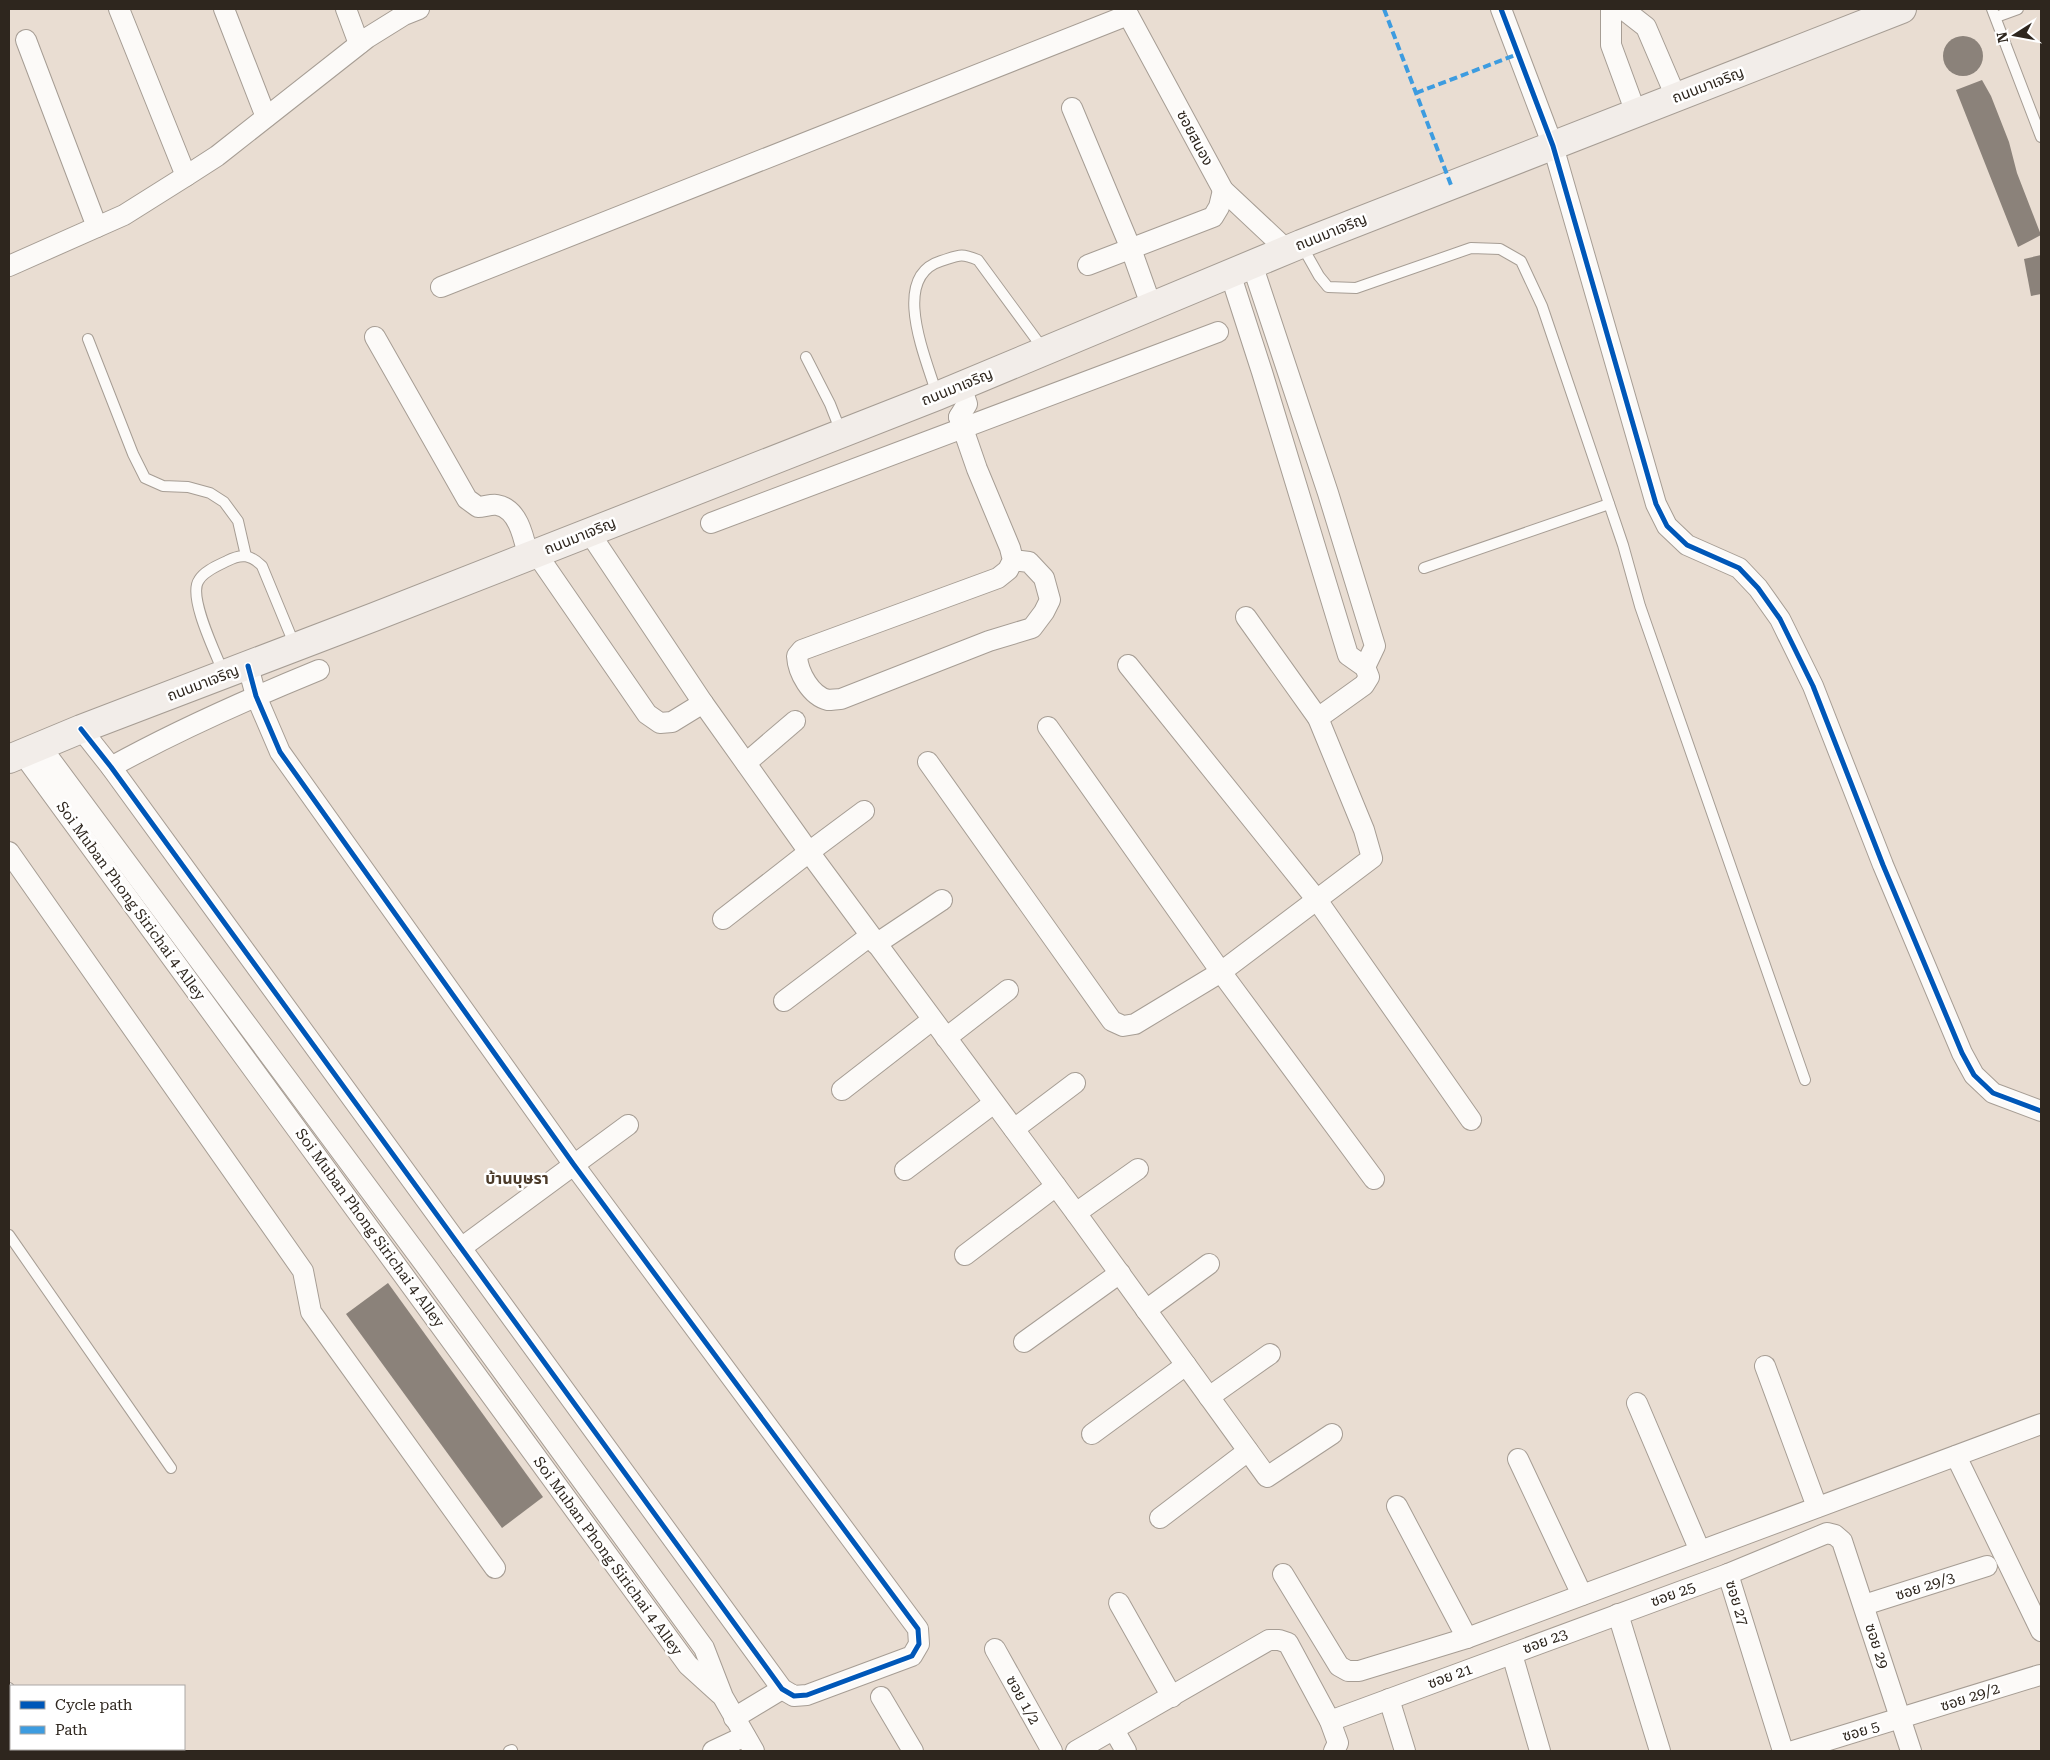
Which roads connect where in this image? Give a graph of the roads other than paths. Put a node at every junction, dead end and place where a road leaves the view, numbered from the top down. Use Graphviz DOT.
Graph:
graph roads {
  1 [pos="119,9"];
  2 [pos="224,9"];
  3 [pos="346,9"];
  4 [pos="419,9"];
  5 [pos="1501,9"];
  6 [pos="1610,9"];
  7 [pos="1622,9"];
  8 [pos="1902,9"];
  9 [pos="2018,9"];
  10 [pos="1127,12"];
  11 [pos="1994,13"];
  12 [pos="26,40"];
  13 [pos="359,44"];
  14 [pos="1676,97"];
  15 [pos="1072,108"];
  16 [pos="1636,113"];
  17 [pos="266,117"];
  18 [pos="2041,137"];
  19 [pos="1554,146"];
  20 [pos="186,176"];
  21 [pos="1223,190"];
  22 [pos="97,227"];
  23 [pos="1294,247"];
  24 [pos="1131,249"];
  25 [pos="9,266"];
  26 [pos="1088,266"];
  27 [pos="1241,268"];
  28 [pos="441,287"];
  29 [pos="1151,305"];
  30 [pos="1218,332"];
  31 [pos="375,337"];
  32 [pos="88,339"];
  33 [pos="1044,350"];
  34 [pos="806,356"];
  35 [pos="947,391"];
  36 [pos="960,423"];
  37 [pos="841,433"];
  38 [pos="1609,504"];
  39 [pos="711,523"];
  40 [pos="589,532"];
  41 [pos="532,554"];
  42 [pos="246,556"];
  43 [pos="1013,560"];
  44 [pos="1424,568"];
  45 [pos="1246,617"];
  46 [pos="295,647"];
  47 [pos="1128,665"];
  48 [pos="1365,667"];
  49 [pos="236,670"];
  50 [pos="319,670"];
  51 [pos="256,696"];
  52 [pos="703,703"];
  53 [pos="1318,718"];
  54 [pos="795,721"];
  55 [pos="1048,726"];
  56 [pos="81,729"];
  57 [pos="24,753"];
  58 [pos="928,762"];
  59 [pos="746,763"];
  60 [pos="111,767"];
  61 [pos="864,812"];
  62 [pos="9,852"];
  63 [pos="809,852"];
  64 [pos="942,900"];
  65 [pos="1317,900"];
  66 [pos="723,919"];
  67 [pos="873,940"];
  68 [pos="1222,972"];
  69 [pos="1008,990"];
  70 [pos="784,1001"];
  71 [pos="932,1020"];
  72 [pos="946,1038"];
  73 [pos="1805,1080"];
  74 [pos="1075,1084"];
  75 [pos="842,1090"];
  76 [pos="994,1103"];
  77 [pos="2041,1111"];
  78 [pos="1471,1120"];
  79 [pos="628,1125"];
  80 [pos="1014,1129"];
  81 [pos="574,1165"];
  82 [pos="905,1170"];
  83 [pos="1138,1170"];
  84 [pos="1374,1179"];
  85 [pos="1056,1186"];
  86 [pos="1076,1213"];
  87 [pos="9,1235"];
  88 [pos="461,1248"];
  89 [pos="965,1255"];
  90 [pos="1208,1264"];
  91 [pos="429,1270"];
  92 [pos="1120,1274"];
  93 [pos="411,1284"];
  94 [pos="1146,1310"];
  95 [pos="1024,1342"];
  96 [pos="1270,1354"];
  97 [pos="1186,1365"];
  98 [pos="1765,1366"];
  99 [pos="1209,1397"];
  100 [pos="1637,1404"];
  101 [pos="2041,1424"];
  102 [pos="1092,1434"];
  103 [pos="1332,1434"];
  104 [pos="1248,1451"];
  105 [pos="1956,1456"];
  106 [pos="1518,1459"];
  107 [pos="171,1468"];
  108 [pos="1397,1506"];
  109 [pos="1818,1507"];
  110 [pos="1160,1518"];
  111 [pos="1842,1541"];
  112 [pos="1700,1551"];
  113 [pos="1987,1566"];
  114 [pos="495,1568"];
  115 [pos="1283,1574"];
  116 [pos="1728,1574"];
  117 [pos="1582,1595"];
  118 [pos="1119,1602"];
  119 [pos="1864,1606"];
  120 [pos="1618,1614"];
  121 [pos="2041,1631"];
  122 [pos="1467,1638"];
  123 [pos="994,1649"];
  124 [pos="1512,1654"];
  125 [pos="2040,1675"];
  126 [pos="782,1689"];
  127 [pos="723,1697"];
  128 [pos="882,1697"];
  129 [pos="1172,1697"];
  130 [pos="1388,1699"];
  131 [pos="734,1718"];
  132 [pos="1901,1719"];
  133 [pos="1330,1721"];
  134 [pos="1114,1730"];
  135 [pos="749,1744"];
  136 [pos="713,1751"];
  137 [pos="913,1751"];
  138 [pos="1052,1751"];
  139 [pos="1076,1751"];
  140 [pos="1126,1751"];
  141 [pos="1334,1751"];
  142 [pos="1405,1751"];
  143 [pos="1540,1751"];
  144 [pos="1660,1751"];
  145 [pos="1782,1751"];
  146 [pos="1793,1751"];
  147 [pos="1910,1751"];
  1 -- 20 [label="street"];
  2 -- 17 [label="street"];
  3 -- 13 [label="street"];
  4 -- 13 [label="street"];
  5 -- 19 [label="street"];
  6 -- 16 [label="street"];
  7 -- 14 [label="street"];
  8 -- 14 [label="main road, ถนนมาเจริญ"];
  9 -- 11 [label="lane"];
  10 -- 21 [label="street, ซอยสนอง"];
  10 -- 28 [label="street"];
  11 -- 18 [label="lane"];
  12 -- 22 [label="street"];
  13 -- 17 [label="street"];
  14 -- 16 [label="main road, ถนนมาเจริญ"];
  15 -- 24 [label="street"];
  16 -- 19 [label="main road, ถนนมาเจริญ"];
  17 -- 20 [label="street"];
  19 -- 23 [label="main road, ถนนมาเจริญ"];
  19 -- 77 [label="street"];
  20 -- 22 [label="street"];
  21 -- 23 [label="street, ซอยสนอง"];
  21 -- 24 [label="street"];
  22 -- 25 [label="street"];
  23 -- 27 [label="main road, ถนนมาเจริญ"];
  23 -- 38 [label="lane"];
  24 -- 26 [label="street"];
  24 -- 29 [label="street"];
  27 -- 29 [label="main road, ถนนมาเจริญ"];
  27 -- 48 [label="street"];
  27 -- 48 [label="street"];
  29 -- 33 [label="main road, ถนนมาเจริญ"];
  30 -- 36 [label="street"];
  31 -- 41 [label="street"];
  32 -- 42 [label="lane"];
  33 -- 35 [label="main road, ถนนมาเจริญ"];
  33 -- 35 [label="lane"];
  34 -- 37 [label="lane"];
  35 -- 36 [label="street"];
  35 -- 37 [label="main road, ถนนมาเจริญ"];
  36 -- 39 [label="street"];
  36 -- 43 [label="street"];
  37 -- 40 [label="main road, ถนนมาเจริญ"];
  38 -- 44 [label="lane"];
  38 -- 73 [label="lane"];
  40 -- 41 [label="main road, ถนนมาเจริญ"];
  40 -- 52 [label="street"];
  41 -- 46 [label="main road, ถนนมาเจริญ"];
  41 -- 52 [label="street"];
  42 -- 46 [label="lane"];
  42 -- 49 [label="lane"];
  43 -- 43 [label="street"];
  45 -- 53 [label="street"];
  46 -- 49 [label="main road, ถนนมาเจริญ"];
  47 -- 65 [label="street"];
  48 -- 53 [label="street"];
  49 -- 51 [label="street"];
  49 -- 56 [label="main road, ถนนมาเจริญ"];
  50 -- 51 [label="street"];
  51 -- 60 [label="street"];
  51 -- 81 [label="street"];
  52 -- 59 [label="street"];
  53 -- 65 [label="street"];
  54 -- 59 [label="street"];
  55 -- 68 [label="street"];
  56 -- 57 [label="main road, ถนนมาเจริญ"];
  56 -- 60 [label="street"];
  57 -- 91 [label="street, Soi Muban Phong Sirichai 4 Alley"];
  57 -- 93 [label="street, Soi Muban Phong Sirichai 4 Alley"];
  58 -- 68 [label="street"];
  59 -- 63 [label="street"];
  60 -- 88 [label="street"];
  61 -- 63 [label="street"];
  62 -- 114 [label="street"];
  63 -- 66 [label="street"];
  63 -- 67 [label="street"];
  64 -- 67 [label="street"];
  65 -- 68 [label="street"];
  65 -- 78 [label="street"];
  67 -- 70 [label="street"];
  67 -- 71 [label="street"];
  68 -- 84 [label="street"];
  69 -- 72 [label="street"];
  71 -- 72 [label="street"];
  71 -- 75 [label="street"];
  72 -- 76 [label="street"];
  74 -- 80 [label="street"];
  76 -- 80 [label="street"];
  76 -- 82 [label="street"];
  79 -- 81 [label="street"];
  80 -- 85 [label="street"];
  81 -- 88 [label="street"];
  81 -- 126 [label="street"];
  83 -- 86 [label="street"];
  85 -- 86 [label="street"];
  85 -- 89 [label="street"];
  86 -- 92 [label="street"];
  87 -- 107 [label="lane"];
  88 -- 126 [label="street"];
  90 -- 94 [label="street"];
  91 -- 93 [label="street"];
  91 -- 127 [label="street, Soi Muban Phong Sirichai 4 Alley"];
  92 -- 94 [label="street"];
  92 -- 95 [label="street"];
  93 -- 127 [label="street, Soi Muban Phong Sirichai 4 Alley"];
  94 -- 97 [label="street"];
  96 -- 99 [label="street"];
  97 -- 99 [label="street"];
  97 -- 102 [label="street"];
  98 -- 109 [label="street"];
  99 -- 104 [label="street"];
  100 -- 112 [label="street"];
  101 -- 105 [label="street"];
  103 -- 104 [label="street"];
  104 -- 110 [label="street"];
  105 -- 109 [label="street"];
  105 -- 121 [label="street"];
  106 -- 117 [label="street"];
  108 -- 122 [label="street"];
  109 -- 112 [label="street"];
  111 -- 116 [label="street, ซอย 27"];
  111 -- 119 [label="street, ซอย 29"];
  112 -- 117 [label="street"];
  113 -- 119 [label="street, ซอย 29/3"];
  115 -- 122 [label="street"];
  116 -- 120 [label="street, ซอย 25"];
  116 -- 145 [label="street, ซอย 27"];
  117 -- 122 [label="street"];
  118 -- 129 [label="street"];
  119 -- 132 [label="street, ซอย 29"];
  120 -- 124 [label="street, ซอย 23"];
  120 -- 144 [label="street"];
  123 -- 138 [label="street, ซอย 1/2"];
  124 -- 130 [label="street, ซอย 21"];
  124 -- 143 [label="street, ซอย 23"];
  125 -- 132 [label="street, ซอย 29/2"];
  126 -- 131 [label="street"];
  127 -- 131 [label="street, Soi Muban Phong Sirichai 4 Alley"];
  128 -- 137 [label="street"];
  129 -- 133 [label="street"];
  129 -- 134 [label="street"];
  130 -- 133 [label="street, ซอย 21"];
  130 -- 142 [label="street"];
  131 -- 135 [label="street, Soi Muban Phong Sirichai 4 Alley"];
  132 -- 146 [label="street, ซอย 5"];
  132 -- 147 [label="street, ซอย 29"];
  133 -- 141 [label="street"];
  134 -- 139 [label="street"];
  134 -- 140 [label="street"];
  135 -- 136 [label="street"];
}
